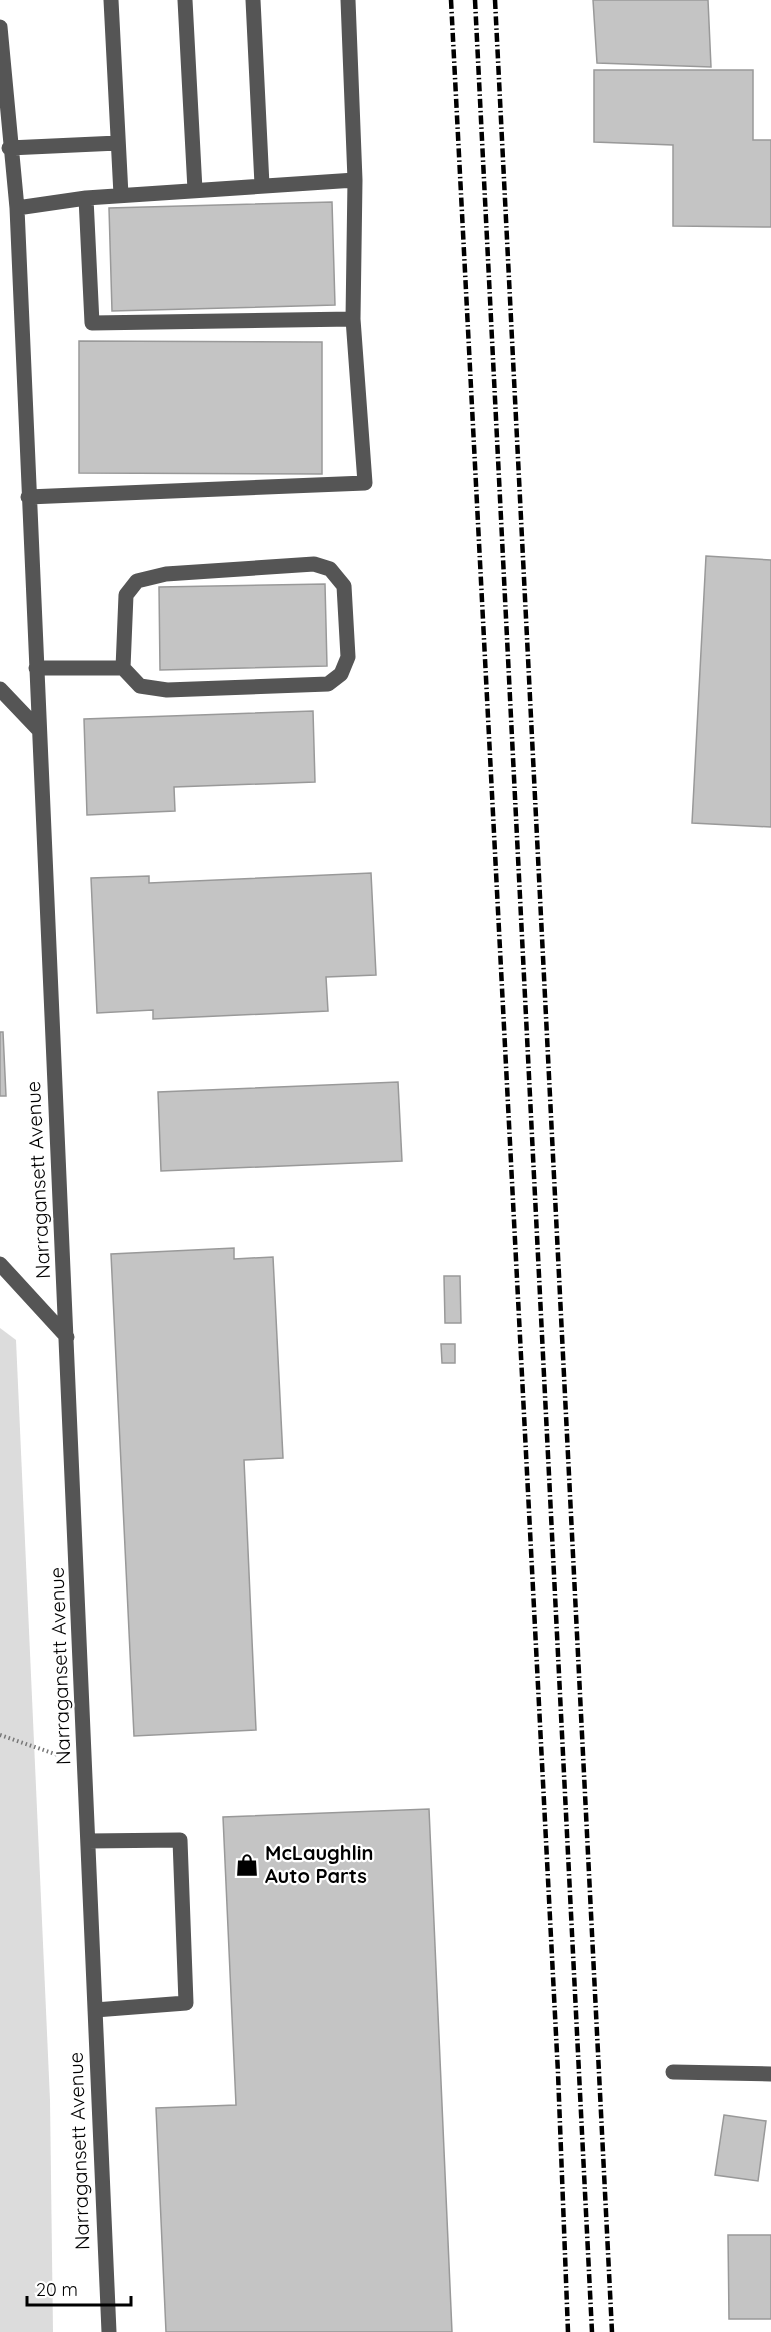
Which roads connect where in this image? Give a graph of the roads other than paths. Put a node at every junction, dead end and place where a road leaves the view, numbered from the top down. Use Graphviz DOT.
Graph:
graph roads {
  1 [pos="111,0"];
  2 [pos="185,0"];
  3 [pos="253,0"];
  4 [pos="348,0"];
  5 [pos="0,27"];
  6 [pos="118,143"];
  7 [pos="9,148"];
  8 [pos="355,180"];
  9 [pos="262,185"];
  10 [pos="195,190"];
  11 [pos="121,195"];
  12 [pos="86,198"];
  13 [pos="16,208"];
  14 [pos="353,319"];
  15 [pos="28,497"];
  16 [pos="36,668"];
  17 [pos="123,668"];
  18 [pos="0,689"];
  19 [pos="39,730"];
  20 [pos="0,1264"];
  21 [pos="67,1337"];
  22 [pos="88,1841"];
  23 [pos="95,2010"];
  24 [pos="672,2072"];
  25 [pos="771,2074"];
  26 [pos="109,2332"];
  1 -- 6 [label="street"];
  2 -- 10 [label="street"];
  3 -- 9 [label="street"];
  4 -- 8 [label="street"];
  5 -- 7 [label="street, Narragansett Avenue"];
  6 -- 7 [label="street"];
  6 -- 11 [label="street"];
  7 -- 13 [label="street, Narragansett Avenue"];
  8 -- 9 [label="street"];
  8 -- 14 [label="street"];
  9 -- 10 [label="street"];
  10 -- 11 [label="street"];
  11 -- 12 [label="street"];
  12 -- 13 [label="street"];
  12 -- 14 [label="street"];
  13 -- 15 [label="street, Narragansett Avenue"];
  14 -- 15 [label="street"];
  15 -- 16 [label="street, Narragansett Avenue"];
  16 -- 17 [label="street"];
  16 -- 19 [label="street, Narragansett Avenue"];
  17 -- 17 [label="street"];
  18 -- 19 [label="street"];
  19 -- 21 [label="street, Narragansett Avenue"];
  20 -- 21 [label="street"];
  21 -- 22 [label="street, Narragansett Avenue"];
  22 -- 23 [label="street, Narragansett Avenue"];
  22 -- 23 [label="street"];
  23 -- 26 [label="street, Narragansett Avenue"];
  24 -- 25 [label="street"];
}
